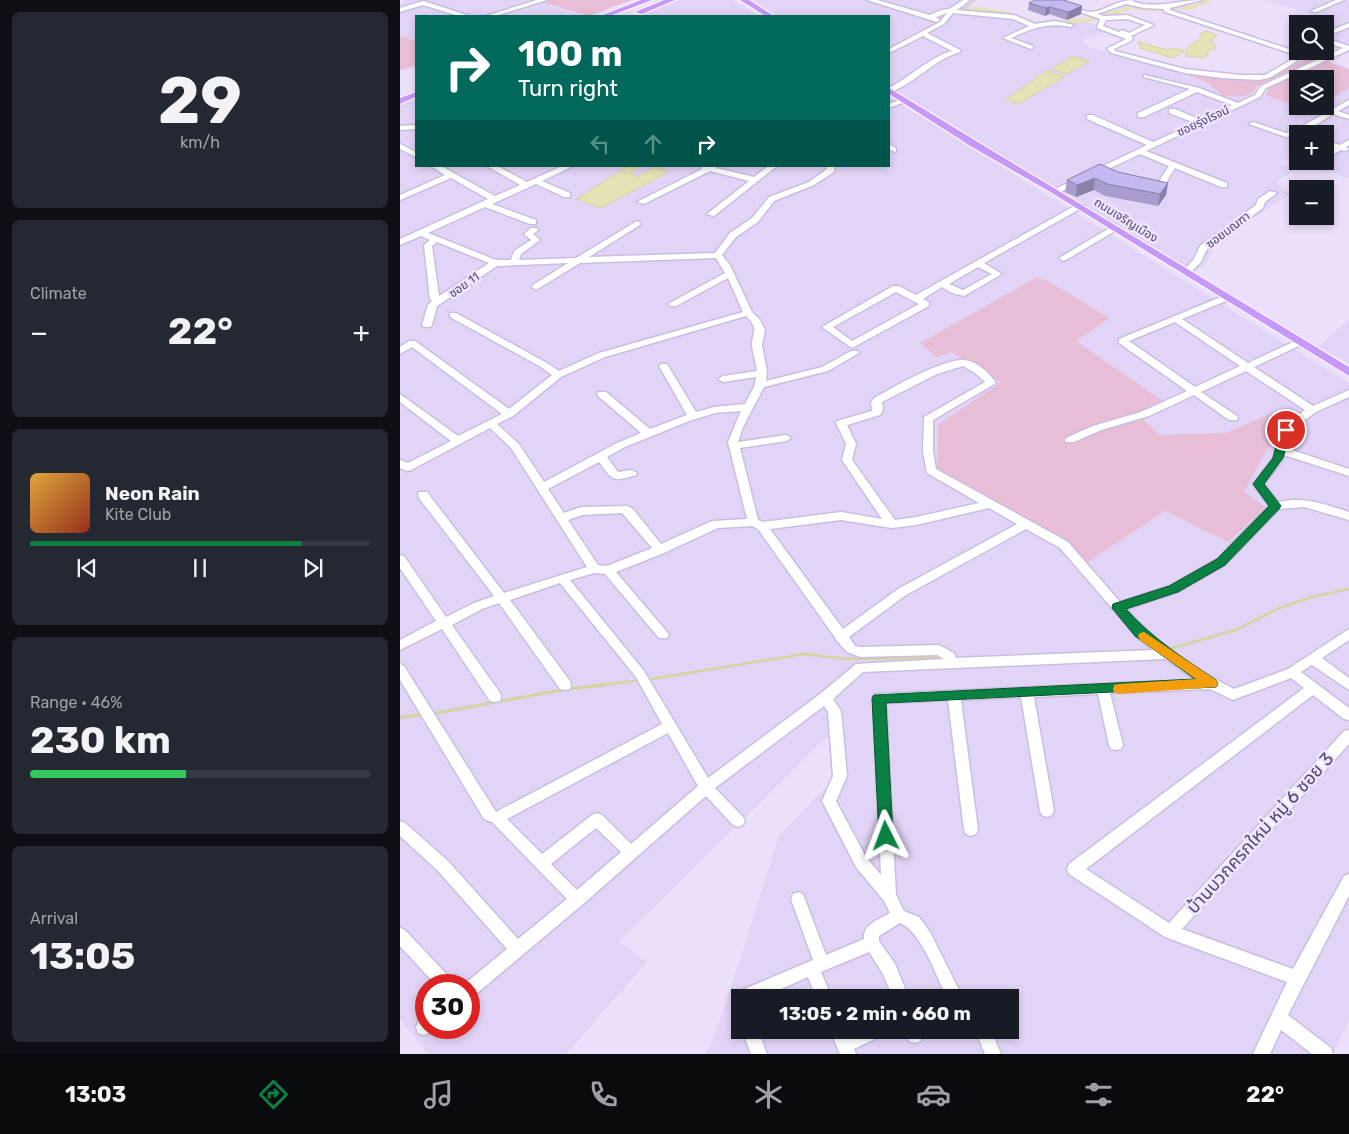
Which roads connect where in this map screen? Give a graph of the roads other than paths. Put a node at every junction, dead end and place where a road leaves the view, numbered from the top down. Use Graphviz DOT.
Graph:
graph roads {
  1 [pos="544,0"];
  2 [pos="638,0"];
  3 [pos="648,0"];
  4 [pos="660,0"];
  5 [pos="671,0"];
  6 [pos="744,0"];
  7 [pos="870,0"];
  8 [pos="967,0"];
  9 [pos="1049,0"];
  10 [pos="1199,0"];
  11 [pos="1341,0"];
  12 [pos="1129,1"];
  13 [pos="1167,8"];
  14 [pos="400,10"];
  15 [pos="952,10"];
  16 [pos="1314,11"];
  17 [pos="1093,14"];
  18 [pos="462,15"];
  19 [pos="492,15"];
  20 [pos="598,15"];
  21 [pos="607,15"];
  22 [pos="621,15"];
  23 [pos="631,15"];
  24 [pos="768,15"];
  25 [pos="932,18"];
  26 [pos="1104,18"];
  27 [pos="942,23"];
  28 [pos="1072,25"];
  29 [pos="1099,25"];
  30 [pos="1349,25"];
  31 [pos="1034,26"];
  32 [pos="1334,31"];
  33 [pos="922,33"];
  34 [pos="890,40"];
  35 [pos="1334,43"];
  36 [pos="901,44"];
  37 [pos="1031,47"];
  38 [pos="1349,48"];
  39 [pos="890,50"];
  40 [pos="1146,76"];
  41 [pos="415,87"];
  42 [pos="890,89"];
  43 [pos="1197,89"];
  44 [pos="890,91"];
  45 [pos="400,93"];
  46 [pos="415,94"];
  47 [pos="905,100"];
  48 [pos="400,101"];
  49 [pos="1349,102"];
  50 [pos="1238,105"];
  51 [pos="890,106"];
  52 [pos="1172,111"];
  53 [pos="1334,111"];
  54 [pos="1334,112"];
  55 [pos="1141,115"];
  56 [pos="1328,115"];
  57 [pos="1090,117"];
  58 [pos="1349,117"];
  59 [pos="1200,122"];
  60 [pos="1253,124"];
  61 [pos="1313,125"];
  62 [pos="415,126"];
  63 [pos="400,128"];
  64 [pos="1289,135"];
  65 [pos="1349,142"];
  66 [pos="1152,145"];
  67 [pos="1334,145"];
  68 [pos="400,146"];
  69 [pos="1340,147"];
  70 [pos="1139,150"];
  71 [pos="1349,150"];
  72 [pos="1334,151"];
  73 [pos="415,155"];
  74 [pos="1174,164"];
  75 [pos="438,167"];
  76 [pos="493,167"];
  77 [pos="550,167"];
  78 [pos="567,167"];
  79 [pos="709,167"];
  80 [pos="772,167"];
  81 [pos="831,167"];
  82 [pos="558,171"];
  83 [pos="451,175"];
  84 [pos="756,180"];
  85 [pos="536,181"];
  86 [pos="526,185"];
  87 [pos="1224,185"];
  88 [pos="1158,189"];
  89 [pos="1055,190"];
  90 [pos="1274,193"];
  91 [pos="567,195"];
  92 [pos="400,198"];
  93 [pos="495,200"];
  94 [pos="641,202"];
  95 [pos="485,204"];
  96 [pos="1080,206"];
  97 [pos="712,214"];
  98 [pos="636,223"];
  99 [pos="1116,228"];
  100 [pos="422,233"];
  101 [pos="436,239"];
  102 [pos="400,242"];
  103 [pos="718,254"];
  104 [pos="1062,258"];
  105 [pos="581,259"];
  106 [pos="495,263"];
  107 [pos="514,263"];
  108 [pos="978,263"];
  109 [pos="1186,272"];
  110 [pos="729,274"];
  111 [pos="943,284"];
  112 [pos="536,287"];
  113 [pos="1228,298"];
  114 [pos="441,299"];
  115 [pos="916,299"];
  116 [pos="672,304"];
  117 [pos="748,313"];
  118 [pos="453,315"];
  119 [pos="1176,319"];
  120 [pos="426,325"];
  121 [pos="1300,342"];
  122 [pos="400,351"];
  123 [pos="854,353"];
  124 [pos="664,366"];
  125 [pos="1249,366"];
  126 [pos="1349,372"];
  127 [pos="761,373"];
  128 [pos="558,375"];
  129 [pos="723,379"];
  130 [pos="760,385"];
  131 [pos="1194,391"];
  132 [pos="1349,393"];
  133 [pos="602,394"];
  134 [pos="400,397"];
  135 [pos="749,407"];
  136 [pos="1312,410"];
  137 [pos="509,414"];
  138 [pos="693,416"];
  139 [pos="1233,418"];
  140 [pos="491,424"];
  141 [pos="649,434"];
  142 [pos="786,438"];
  143 [pos="1070,440"];
  144 [pos="459,442"];
  145 [pos="734,446"];
  146 [pos="1280,450"];
  147 [pos="600,456"];
  148 [pos="404,466"];
  149 [pos="1349,472"];
  150 [pos="632,473"];
  151 [pos="542,488"];
  152 [pos="423,495"];
  153 [pos="988,504"];
  154 [pos="1275,506"];
  155 [pos="1349,516"];
  156 [pos="561,518"];
  157 [pos="758,524"];
  158 [pos="892,524"];
  159 [pos="1025,524"];
  160 [pos="660,550"];
  161 [pos="400,559"];
  162 [pos="594,569"];
  163 [pos="608,570"];
  164 [pos="562,578"];
  165 [pos="502,598"];
  166 [pos="1118,608"];
  167 [pos="445,622"];
  168 [pos="1349,634"];
  169 [pos="663,635"];
  170 [pos="840,637"];
  171 [pos="400,645"];
  172 [pos="1167,654"];
  173 [pos="1312,658"];
  174 [pos="950,663"];
  175 [pos="400,669"];
  176 [pos="1292,672"];
  177 [pos="1212,684"];
  178 [pos="1349,684"];
  179 [pos="565,685"];
  180 [pos="1313,688"];
  181 [pos="1103,690"];
  182 [pos="1027,693"];
  183 [pos="954,696"];
  184 [pos="495,697"];
  185 [pos="825,698"];
  186 [pos="1349,715"];
  187 [pos="671,725"];
  188 [pos="1349,735"];
  189 [pos="1116,745"];
  190 [pos="706,787"];
  191 [pos="1047,811"];
  192 [pos="497,818"];
  193 [pos="738,821"];
  194 [pos="400,827"];
  195 [pos="971,830"];
  196 [pos="630,852"];
  197 [pos="541,863"];
  198 [pos="1349,881"];
  199 [pos="889,896"];
  200 [pos="577,900"];
  201 [pos="798,900"];
  202 [pos="899,916"];
  203 [pos="1170,932"];
  204 [pos="400,935"];
  205 [pos="872,943"];
  206 [pos="517,949"];
  207 [pos="817,966"];
  208 [pos="436,974"];
  209 [pos="1297,978"];
  210 [pos="480,981"];
  211 [pos="762,989"];
  212 [pos="822,989"];
  213 [pos="897,989"];
  214 [pos="950,989"];
  215 [pos="1278,1018"];
  216 [pos="753,1039"];
  217 [pos="987,1039"];
  218 [pos="759,1054"];
  219 [pos="993,1054"];
  220 [pos="1261,1054"];
  221 [pos="1325,1054"];
  1 -- 19 [label="street"];
  2 -- 20 [label="main road"];
  3 -- 21 [label="main road"];
  4 -- 22 [label="main road"];
  5 -- 23 [label="main road"];
  6 -- 24 [label="main road"];
  7 -- 25 [label="street"];
  8 -- 15 [label="street"];
  9 -- 17 [label="street"];
  10 -- 13 [label="street"];
  11 -- 16 [label="street"];
  12 -- 13 [label="street"];
  12 -- 17 [label="street"];
  13 -- 29 [label="street"];
  14 -- 18 [label="street"];
  15 -- 25 [label="street"];
  15 -- 27 [label="street"];
  15 -- 31 [label="street"];
  17 -- 26 [label="street"];
  25 -- 27 [label="street"];
  26 -- 29 [label="street"];
  26 -- 29 [label="street"];
  27 -- 33 [label="street"];
  28 -- 31 [label="street"];
  30 -- 32 [label="street"];
  31 -- 37 [label="street"];
  33 -- 36 [label="street"];
  33 -- 42 [label="street"];
  34 -- 36 [label="street"];
  35 -- 38 [label="street"];
  36 -- 39 [label="street"];
  38 -- 50 [label="street, ซอยรุ่งโรจน์"];
  40 -- 43 [label="street"];
  41 -- 45 [label="main road"];
  43 -- 50 [label="street"];
  43 -- 55 [label="street"];
  44 -- 47 [label="main road, ถนนเจริญเมือง"];
  46 -- 48 [label="main road"];
  47 -- 51 [label="street"];
  47 -- 89 [label="main road, ถนนเจริญเมือง"];
  49 -- 53 [label="street"];
  50 -- 59 [label="street, ซอยรุ่งโรจน์"];
  52 -- 59 [label="street"];
  54 -- 58 [label="street"];
  56 -- 61 [label="street"];
  57 -- 66 [label="street"];
  59 -- 66 [label="street, ซอยรุ่งโรจน์"];
  60 -- 64 [label="street"];
  62 -- 63 [label="street"];
  65 -- 69 [label="street"];
  66 -- 70 [label="street, ซอยรุ่งโรจน์"];
  67 -- 69 [label="street"];
  68 -- 73 [label="street"];
  69 -- 71 [label="street"];
  69 -- 72 [label="street"];
  70 -- 74 [label="street"];
  70 -- 89 [label="street, ซอยรุ่งโรจน์"];
  74 -- 87 [label="street"];
  74 -- 88 [label="street"];
  75 -- 83 [label="street"];
  76 -- 86 [label="street"];
  77 -- 82 [label="street"];
  78 -- 82 [label="street"];
  79 -- 84 [label="street"];
  79 -- 94 [label="street"];
  80 -- 84 [label="street"];
  81 -- 103 [label="street"];
  82 -- 85 [label="street"];
  83 -- 92 [label="street"];
  83 -- 93 [label="street"];
  84 -- 97 [label="street"];
  85 -- 86 [label="street"];
  85 -- 91 [label="street"];
  86 -- 93 [label="street"];
  89 -- 96 [label="main road, ถนนเจริญเมือง"];
  90 -- 109 [label="street, ซอยมณฑา"];
  93 -- 95 [label="street"];
  95 -- 100 [label="street"];
  95 -- 107 [label="street"];
  96 -- 99 [label="main road, ถนนเจริญเมือง"];
  96 -- 108 [label="street"];
  98 -- 105 [label="street"];
  99 -- 104 [label="street"];
  99 -- 109 [label="main road, ถนนเจริญเมือง"];
  100 -- 101 [label="street"];
  100 -- 102 [label="street"];
  101 -- 106 [label="street"];
  101 -- 114 [label="street, ซอย 11"];
  103 -- 105 [label="street"];
  103 -- 110 [label="street"];
  105 -- 107 [label="street"];
  105 -- 112 [label="street"];
  106 -- 107 [label="street"];
  106 -- 114 [label="street, ซอย 11"];
  108 -- 111 [label="street"];
  108 -- 111 [label="street"];
  109 -- 113 [label="main road, ถนนเจริญเมือง"];
  110 -- 116 [label="street"];
  110 -- 117 [label="street"];
  111 -- 115 [label="street"];
  113 -- 119 [label="street"];
  113 -- 121 [label="main road, ถนนเจริญเมือง"];
  114 -- 120 [label="street"];
  115 -- 115 [label="street"];
  117 -- 127 [label="street"];
  117 -- 128 [label="street"];
  118 -- 128 [label="street"];
  119 -- 125 [label="street"];
  119 -- 131 [label="street"];
  121 -- 125 [label="street"];
  121 -- 126 [label="main road, ถนนเจริญเมือง"];
  122 -- 137 [label="street"];
  123 -- 130 [label="street"];
  124 -- 138 [label="street"];
  125 -- 131 [label="street"];
  125 -- 136 [label="street"];
  127 -- 129 [label="street"];
  127 -- 130 [label="street"];
  128 -- 137 [label="street"];
  130 -- 135 [label="street"];
  131 -- 139 [label="street"];
  131 -- 143 [label="street"];
  132 -- 136 [label="street"];
  133 -- 141 [label="street"];
  134 -- 144 [label="street"];
  135 -- 138 [label="street"];
  135 -- 145 [label="street"];
  136 -- 146 [label="street"];
  137 -- 140 [label="street"];
  138 -- 141 [label="street"];
  140 -- 144 [label="street"];
  140 -- 151 [label="street"];
  141 -- 147 [label="street"];
  142 -- 145 [label="street"];
  144 -- 148 [label="street"];
  145 -- 157 [label="street"];
  146 -- 149 [label="street"];
  146 -- 154 [label="street"];
  147 -- 150 [label="street"];
  147 -- 151 [label="street"];
  151 -- 156 [label="street"];
  152 -- 165 [label="street"];
  153 -- 158 [label="street"];
  153 -- 158 [label="street"];
  153 -- 159 [label="street"];
  154 -- 155 [label="street"];
  154 -- 166 [label="street"];
  156 -- 160 [label="street"];
  156 -- 162 [label="street"];
  157 -- 158 [label="street"];
  157 -- 160 [label="street"];
  157 -- 170 [label="street"];
  159 -- 166 [label="street"];
  159 -- 170 [label="street"];
  160 -- 163 [label="street"];
  161 -- 167 [label="street"];
  162 -- 163 [label="street"];
  162 -- 164 [label="street"];
  163 -- 169 [label="street"];
  164 -- 165 [label="street"];
  164 -- 187 [label="street"];
  165 -- 167 [label="street"];
  165 -- 179 [label="street"];
  166 -- 172 [label="street"];
  167 -- 171 [label="street"];
  167 -- 184 [label="street"];
  168 -- 173 [label="street"];
  170 -- 174 [label="street"];
  172 -- 174 [label="street"];
  172 -- 177 [label="street"];
  173 -- 176 [label="street"];
  173 -- 178 [label="street"];
  174 -- 185 [label="street"];
  175 -- 192 [label="street"];
  176 -- 177 [label="street"];
  176 -- 180 [label="street"];
  177 -- 181 [label="street"];
  180 -- 186 [label="street"];
  180 -- 203 [label="street"];
  181 -- 182 [label="street"];
  181 -- 189 [label="street"];
  182 -- 183 [label="street"];
  182 -- 191 [label="street"];
  183 -- 195 [label="street"];
  183 -- 199 [label="street"];
  185 -- 190 [label="street"];
  185 -- 199 [label="street"];
  187 -- 190 [label="street"];
  187 -- 192 [label="street"];
  188 -- 203 [label="street, บ้านบวกครกใหม่ หมู่ 6 ซอย 3"];
  190 -- 193 [label="street"];
  190 -- 196 [label="street"];
  192 -- 197 [label="street"];
  194 -- 206 [label="street"];
  196 -- 197 [label="street"];
  196 -- 200 [label="street"];
  197 -- 200 [label="street"];
  198 -- 209 [label="street"];
  199 -- 202 [label="street"];
  200 -- 206 [label="street"];
  201 -- 207 [label="street"];
  202 -- 205 [label="street"];
  202 -- 214 [label="street"];
  203 -- 209 [label="street"];
  204 -- 208 [label="street"];
  205 -- 207 [label="street"];
  205 -- 213 [label="street"];
  206 -- 210 [label="street"];
  207 -- 211 [label="street"];
  207 -- 212 [label="street"];
  209 -- 215 [label="street"];
  215 -- 220 [label="street"];
  215 -- 221 [label="street"];
  216 -- 218 [label="street"];
  217 -- 219 [label="street"];
}
